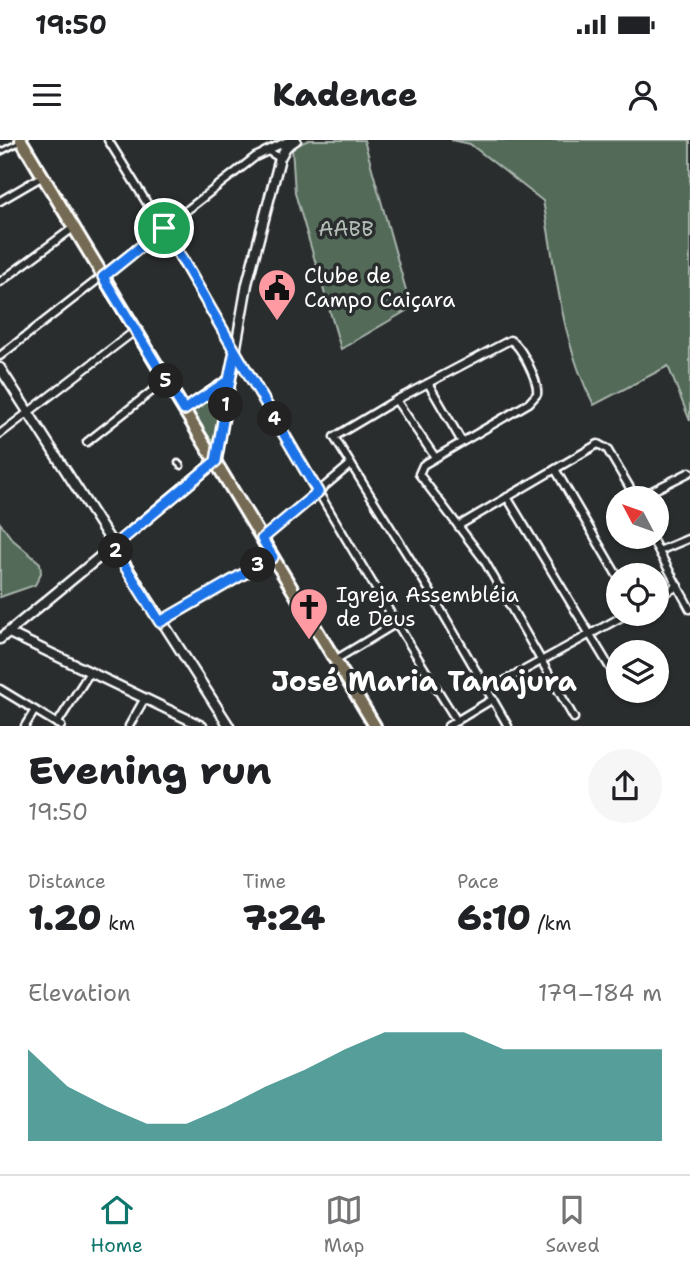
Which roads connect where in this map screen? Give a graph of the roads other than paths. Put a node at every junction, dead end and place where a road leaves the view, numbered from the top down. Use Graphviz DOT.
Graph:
graph roads {
  1 [pos="108,140"];
  2 [pos="290,140"];
  3 [pos="296,140"];
  4 [pos="21,141"];
  5 [pos="0,152"];
  6 [pos="262,153"];
  7 [pos="280,158"];
  8 [pos="43,176"];
  9 [pos="0,201"];
  10 [pos="73,228"];
  11 [pos="164,228"];
  12 [pos="103,277"];
  13 [pos="0,282"];
  14 [pos="136,330"];
  15 [pos="235,351"];
  16 [pos="0,356"];
  17 [pos="0,370"];
  18 [pos="166,380"];
  19 [pos="229,380"];
  20 [pos="428,383"];
  21 [pos="396,400"];
  22 [pos="184,410"];
  23 [pos="27,414"];
  24 [pos="0,435"];
  25 [pos="87,442"];
  26 [pos="462,442"];
  27 [pos="435,457"];
  28 [pos="216,461"];
  29 [pos="351,464"];
  30 [pos="555,468"];
  31 [pos="690,472"];
  32 [pos="629,486"];
  33 [pos="661,486"];
  34 [pos="318,492"];
  35 [pos="507,497"];
  36 [pos="458,526"];
  37 [pos="690,538"];
  38 [pos="262,539"];
  39 [pos="113,547"];
  40 [pos="659,551"];
  41 [pos="273,557"];
  42 [pos="610,563"];
  43 [pos="678,586"];
  44 [pos="669,591"];
  45 [pos="688,601"];
  46 [pos="690,609"];
  47 [pos="160,622"];
  48 [pos="395,624"];
  49 [pos="606,626"];
  50 [pos="9,633"];
  51 [pos="589,636"];
  52 [pos="0,639"];
  53 [pos="335,660"];
  54 [pos="606,662"];
  55 [pos="541,663"];
  56 [pos="90,673"];
  57 [pos="0,689"];
  58 [pos="488,691"];
  59 [pos="145,698"];
  60 [pos="491,700"];
  61 [pos="35,710"];
  62 [pos="574,718"];
  63 [pos="457,721"];
  64 [pos="59,725"];
  65 [pos="25,726"];
  66 [pos="129,726"];
  67 [pos="202,726"];
  68 [pos="229,726"];
  69 [pos="375,726"];
  70 [pos="448,726"];
  71 [pos="508,726"];
  1 -- 11 [label="street"];
  2 -- 6 [label="street"];
  3 -- 7 [label="street"];
  4 -- 5 [label="lane"];
  4 -- 8 [label="main road"];
  6 -- 7 [label="street"];
  6 -- 11 [label="street"];
  7 -- 15 [label="street"];
  8 -- 9 [label="street"];
  8 -- 10 [label="main road"];
  10 -- 12 [label="main road"];
  10 -- 13 [label="street"];
  11 -- 12 [label="street"];
  11 -- 15 [label="street"];
  12 -- 14 [label="main road"];
  12 -- 16 [label="street"];
  14 -- 18 [label="main road"];
  14 -- 23 [label="street"];
  15 -- 19 [label="street"];
  15 -- 34 [label="street"];
  17 -- 23 [label="street"];
  18 -- 22 [label="main road"];
  18 -- 25 [label="street"];
  19 -- 22 [label="street"];
  19 -- 28 [label="street"];
  20 -- 21 [label="street"];
  20 -- 26 [label="street"];
  20 -- 26 [label="street"];
  21 -- 27 [label="street"];
  21 -- 29 [label="street"];
  22 -- 28 [label="main road"];
  23 -- 24 [label="street"];
  23 -- 39 [label="street"];
  26 -- 27 [label="street"];
  27 -- 36 [label="street"];
  28 -- 38 [label="main road"];
  28 -- 39 [label="street"];
  29 -- 34 [label="street"];
  29 -- 58 [label="street"];
  30 -- 32 [label="street"];
  30 -- 35 [label="street"];
  30 -- 42 [label="street"];
  31 -- 33 [label="street"];
  34 -- 38 [label="street"];
  34 -- 48 [label="street"];
  35 -- 36 [label="street"];
  35 -- 51 [label="street"];
  36 -- 55 [label="street"];
  37 -- 40 [label="street"];
  38 -- 41 [label="main road"];
  39 -- 47 [label="street"];
  39 -- 50 [label="street"];
  40 -- 43 [label="street"];
  41 -- 47 [label="street"];
  41 -- 53 [label="main road"];
  43 -- 44 [label="street"];
  43 -- 45 [label="street"];
  45 -- 46 [label="street"];
  47 -- 68 [label="street"];
  48 -- 53 [label="street"];
  48 -- 63 [label="street"];
  49 -- 51 [label="street"];
  50 -- 52 [label="street"];
  50 -- 56 [label="street"];
  51 -- 54 [label="street"];
  51 -- 55 [label="street"];
  53 -- 69 [label="main road"];
  55 -- 58 [label="street"];
  55 -- 62 [label="street"];
  56 -- 59 [label="street"];
  56 -- 64 [label="street"];
  57 -- 61 [label="street"];
  58 -- 60 [label="street"];
  59 -- 66 [label="street"];
  59 -- 67 [label="street"];
  60 -- 63 [label="street"];
  60 -- 71 [label="street"];
  61 -- 64 [label="street"];
  61 -- 65 [label="street"];
  63 -- 70 [label="street"];
}
